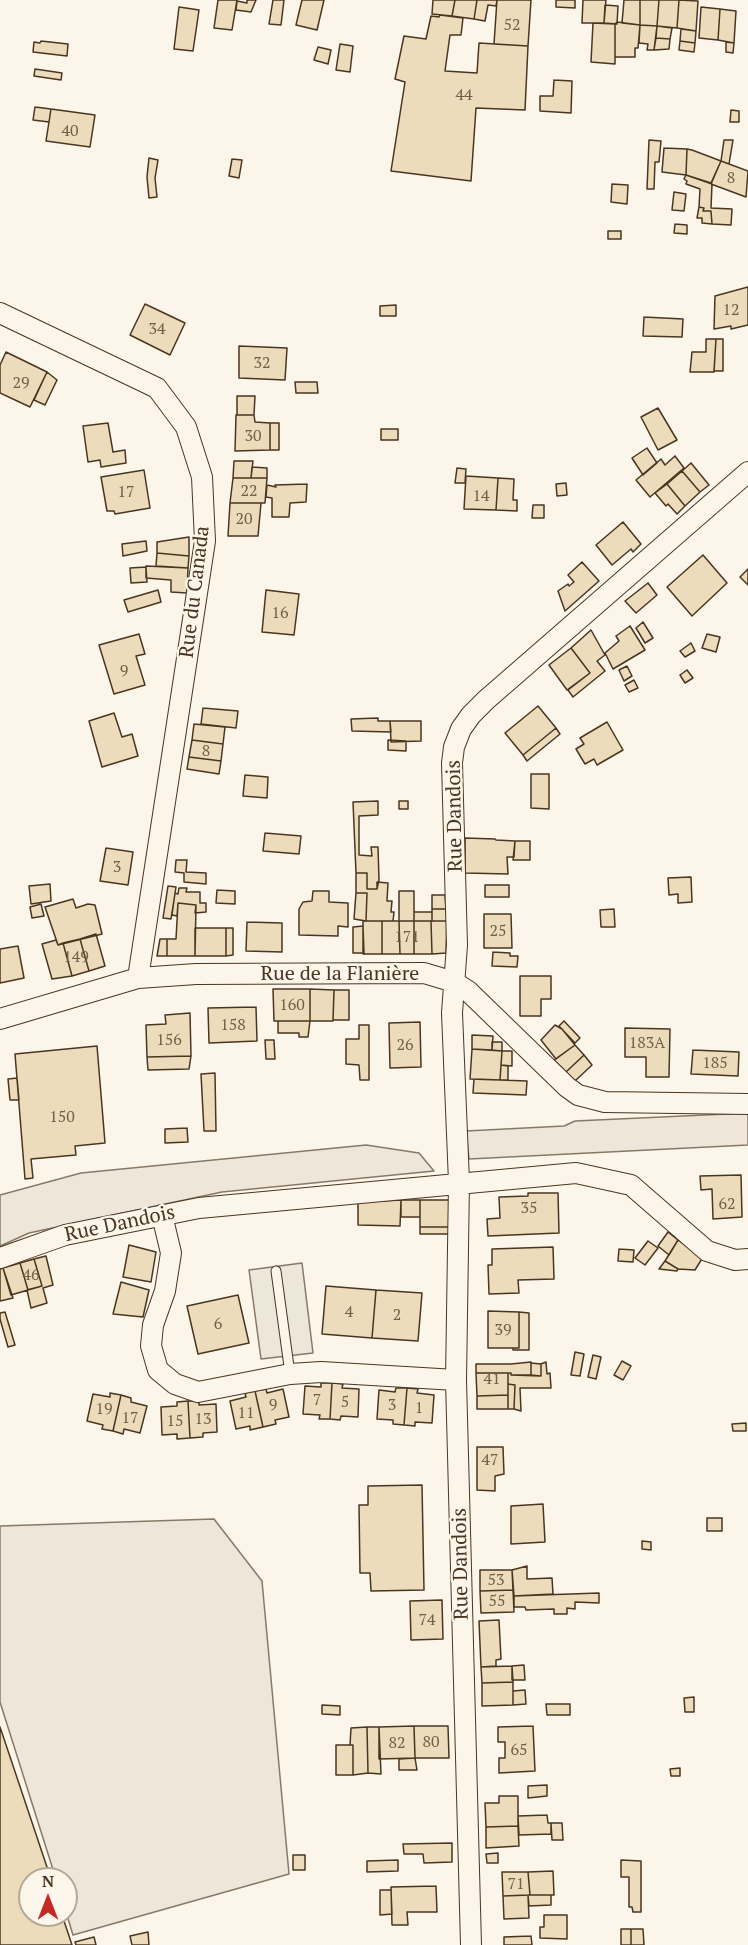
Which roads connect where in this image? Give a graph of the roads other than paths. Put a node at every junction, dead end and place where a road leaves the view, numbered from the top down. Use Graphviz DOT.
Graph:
graph roads {
  1 [pos="0,314"];
  2 [pos="748,472"];
  3 [pos="138,978"];
  4 [pos="454,982"];
  5 [pos="0,1019"];
  6 [pos="748,1104"];
  7 [pos="459,1182"];
  8 [pos="162,1215"];
  9 [pos="0,1258"];
  10 [pos="748,1259"];
  11 [pos="276,1271"];
  12 [pos="290,1374"];
  13 [pos="456,1380"];
  14 [pos="471,1945"];
  1 -- 3 [label="street, Rue du Canada"];
  2 -- 4 [label="street, Rue Dandois"];
  3 -- 4 [label="street, Rue de la Flanière"];
  3 -- 5 [label="street, Rue de la Flanière"];
  4 -- 6 [label="street, Rue de la Flanière"];
  4 -- 7 [label="street, Rue Dandois"];
  7 -- 8 [label="street, Rue Dandois"];
  7 -- 10 [label="street"];
  7 -- 13 [label="street, Rue Dandois"];
  8 -- 9 [label="street, Rue Dandois"];
  8 -- 12 [label="street"];
  11 -- 12 [label="lane"];
  12 -- 13 [label="street"];
  13 -- 14 [label="street, Rue Dandois"];
}
